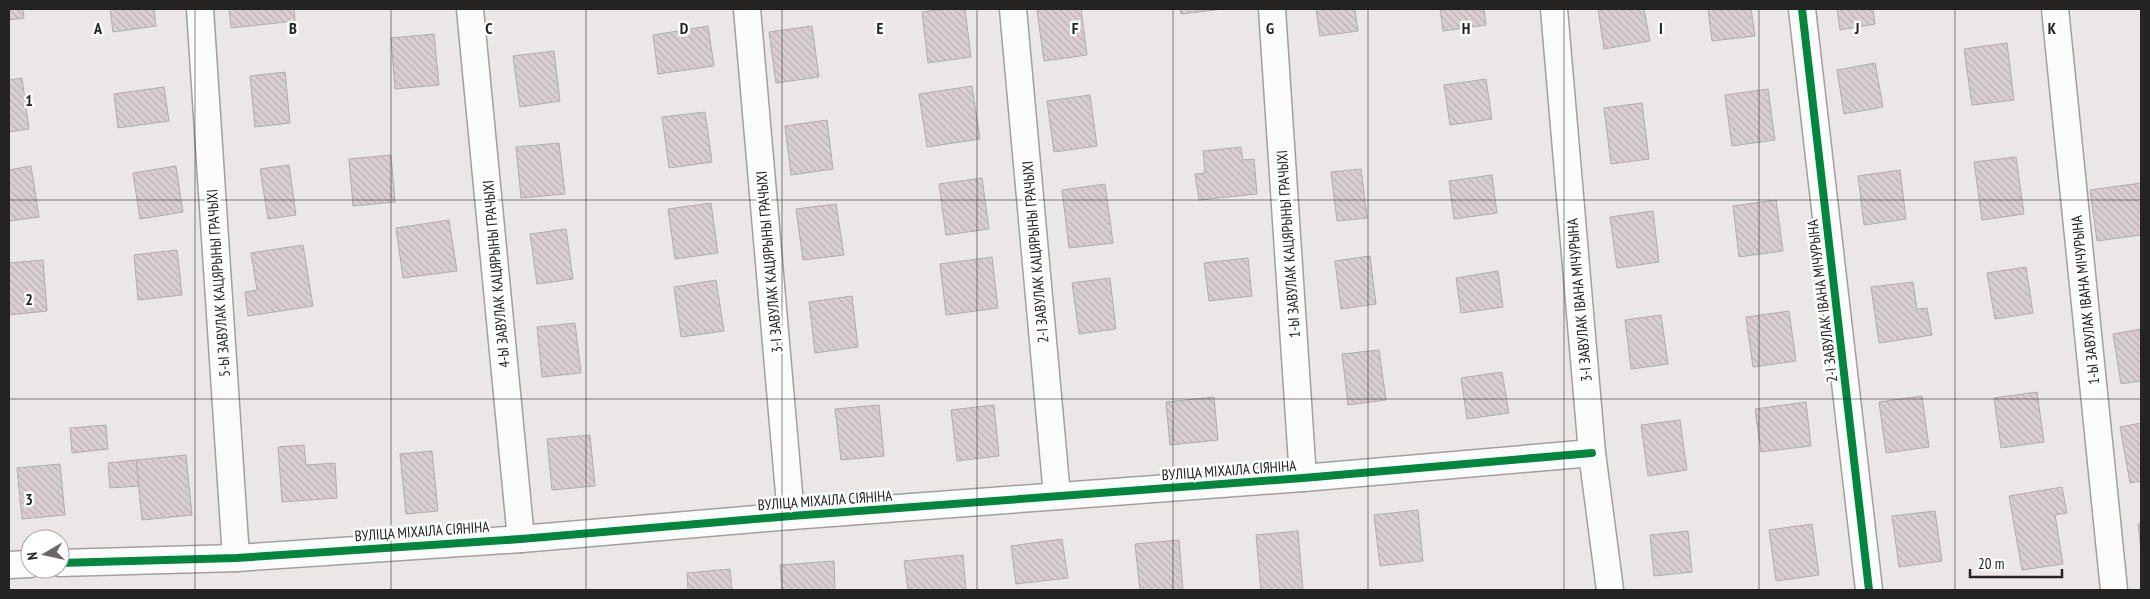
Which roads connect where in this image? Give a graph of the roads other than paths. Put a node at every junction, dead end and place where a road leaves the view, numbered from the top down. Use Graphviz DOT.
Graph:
graph roads {
  1 [pos="200,9"];
  2 [pos="470,9"];
  3 [pos="747,9"];
  4 [pos="1013,9"];
  5 [pos="1272,9"];
  6 [pos="1554,9"];
  7 [pos="1802,9"];
  8 [pos="2055,9"];
  9 [pos="1592,452"];
  10 [pos="1303,478"];
  11 [pos="1057,496"];
  12 [pos="791,516"];
  13 [pos="521,539"];
  14 [pos="236,558"];
  15 [pos="70,563"];
  16 [pos="1610,590"];
  17 [pos="1869,590"];
  18 [pos="2114,590"];
  1 -- 14 [label="street, 5-Ы ЗАВУЛАК КАЦЯРЫНЫ ГРАЧЫХІ"];
  2 -- 13 [label="street, 4-Ы ЗАВУЛАК КАЦЯРЫНЫ ГРАЧЫХІ"];
  3 -- 12 [label="street, 3-І ЗАВУЛАК КАЦЯРЫНЫ ГРАЧЫХІ"];
  4 -- 11 [label="street, 2-І ЗАВУЛАК КАЦЯРЫНЫ ГРАЧЫХІ"];
  5 -- 10 [label="street, 1-Ы ЗАВУЛАК КАЦЯРЫНЫ ГРАЧЫХІ"];
  6 -- 9 [label="street, 3-І ЗАВУЛАК ІВАНА МІЧУРЫНА"];
  7 -- 17 [label="street, 2-І ЗАВУЛАК ІВАНА МІЧУРЫНА"];
  8 -- 18 [label="street, 1-Ы ЗАВУЛАК ІВАНА МІЧУРЫНА"];
  9 -- 10 [label="street, ВУЛІЦА МІХАІЛА СІЯНІНА"];
  9 -- 16 [label="street, 3-І ЗАВУЛАК ІВАНА МІЧУРЫНА"];
  10 -- 11 [label="street, ВУЛІЦА МІХАІЛА СІЯНІНА"];
  11 -- 12 [label="street, ВУЛІЦА МІХАІЛА СІЯНІНА"];
  12 -- 13 [label="street, ВУЛІЦА МІХАІЛА СІЯНІНА"];
  13 -- 14 [label="street, ВУЛІЦА МІХАІЛА СІЯНІНА"];
  14 -- 15 [label="street, ВУЛІЦА МІХАІЛА СІЯНІНА"];
}
